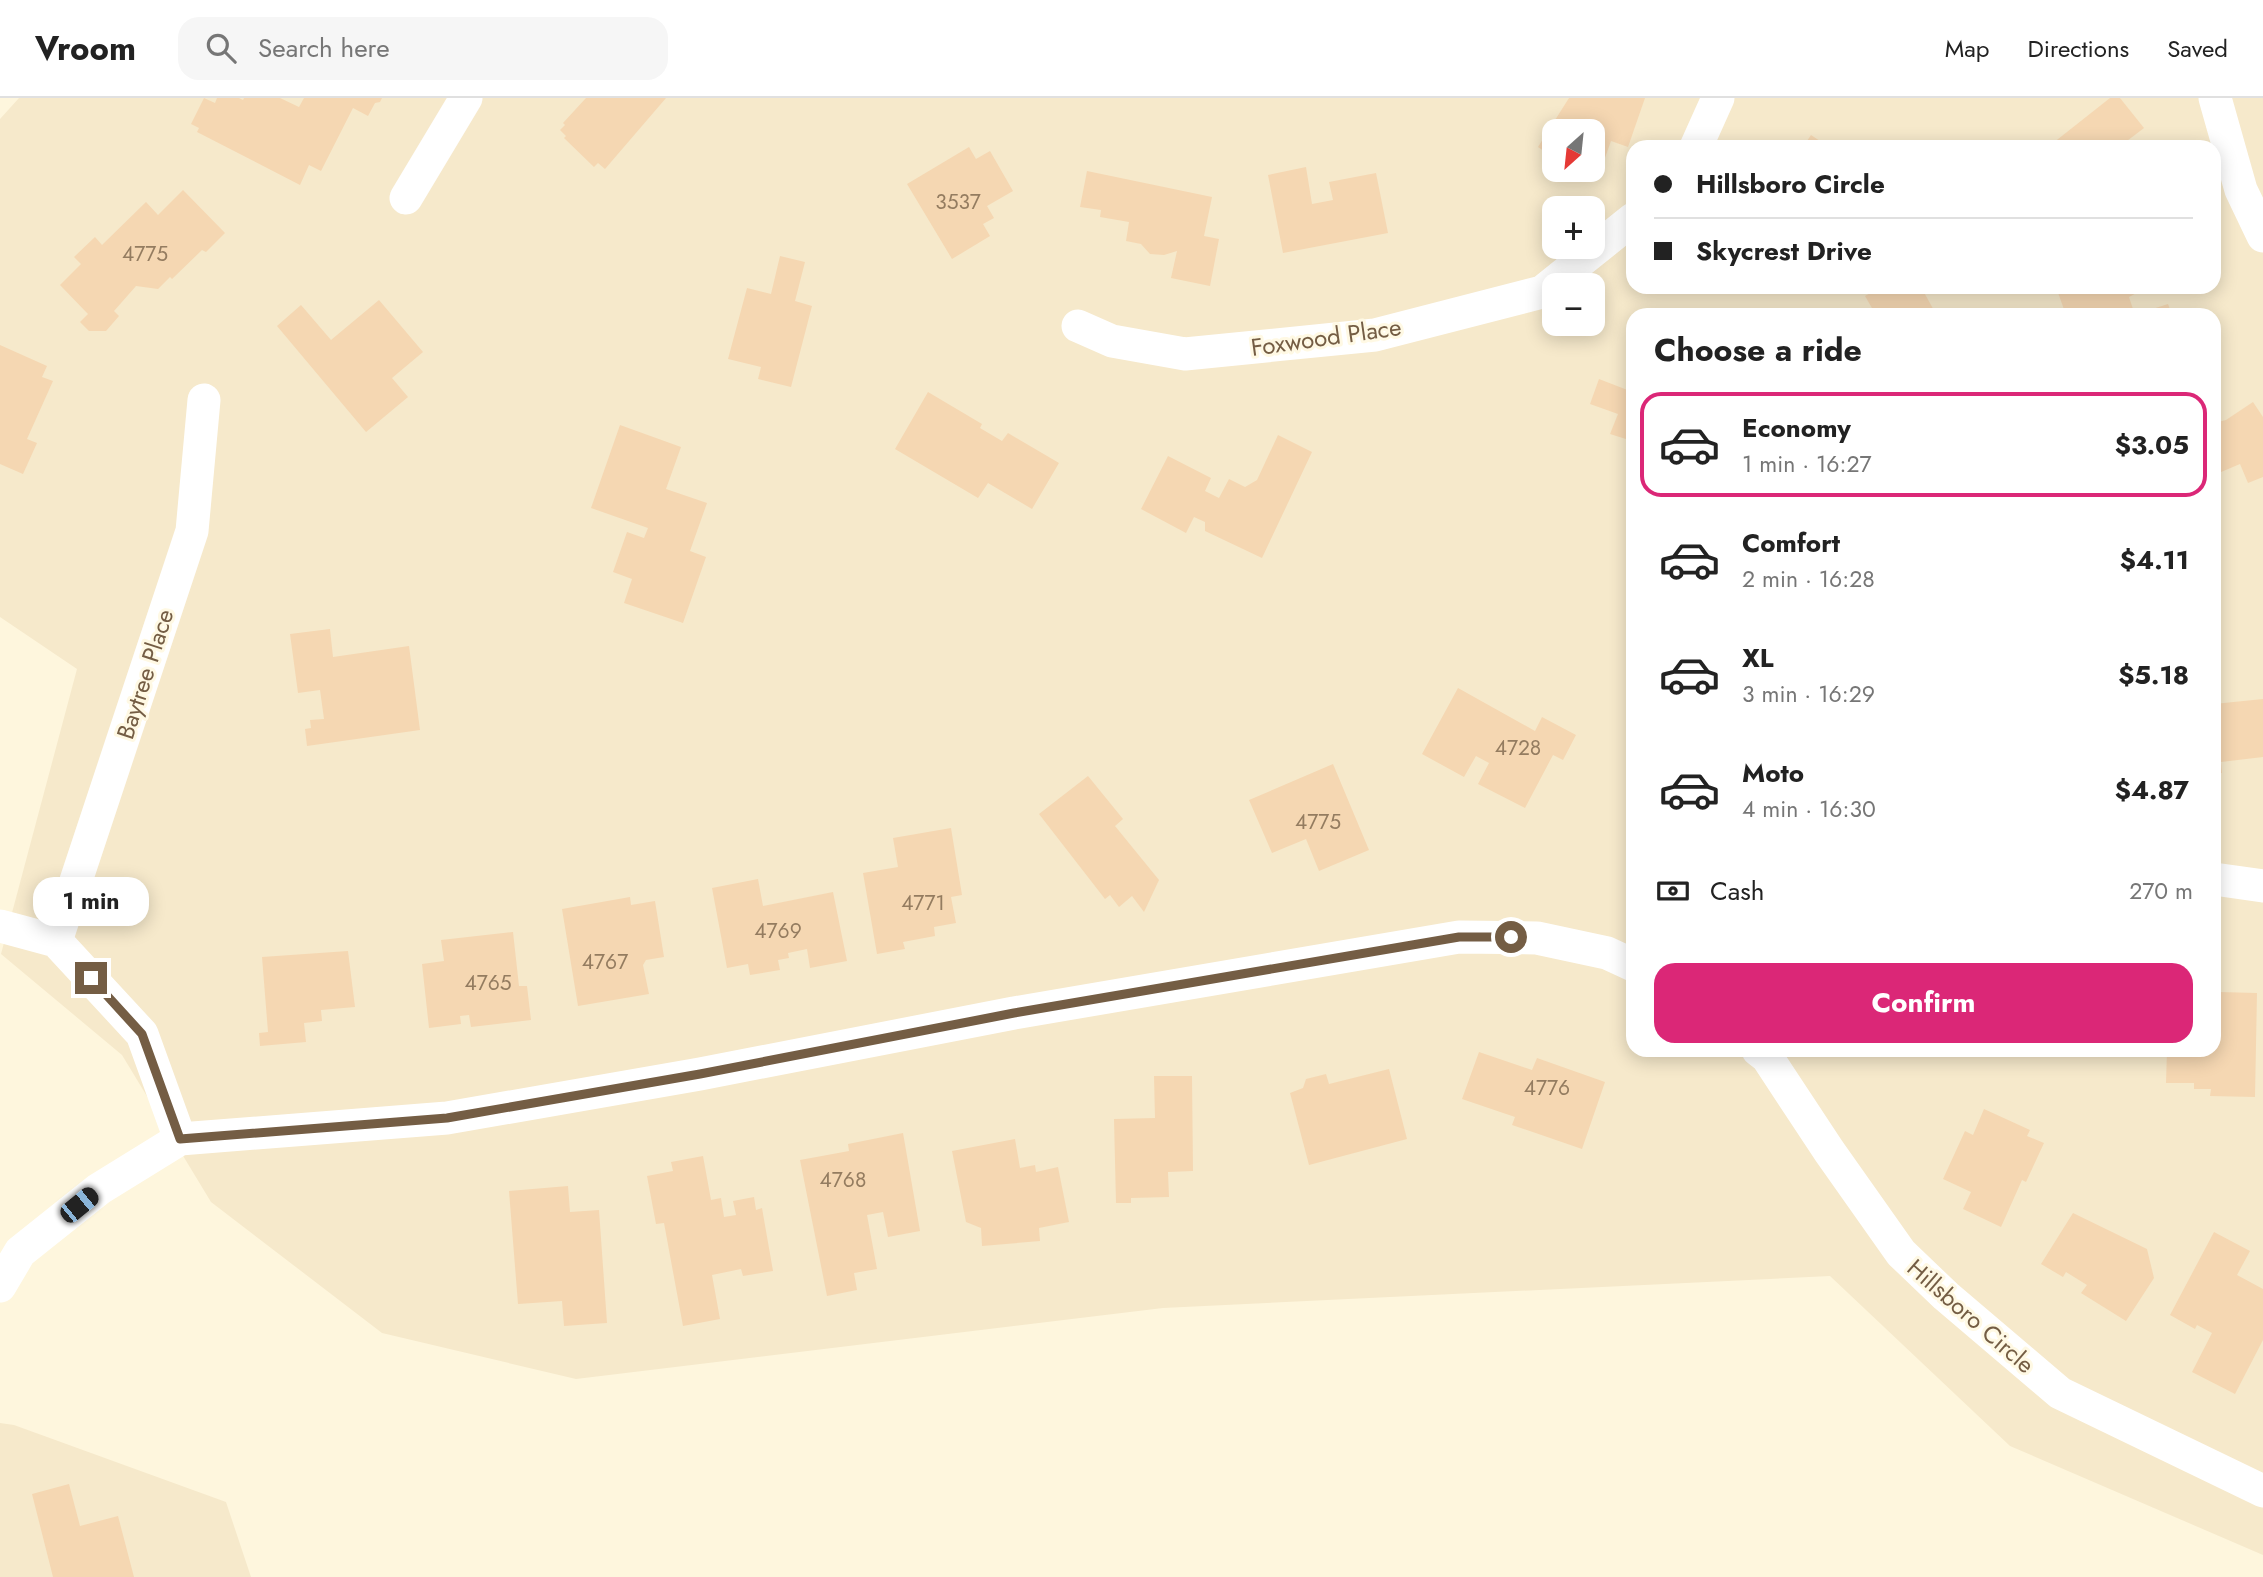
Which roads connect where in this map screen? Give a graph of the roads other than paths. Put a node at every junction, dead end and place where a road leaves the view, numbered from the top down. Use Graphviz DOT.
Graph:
graph roads {
  1 [pos="466,98"];
  2 [pos="1718,98"];
  3 [pos="2214,98"];
  4 [pos="1699,140"];
  5 [pos="406,198"];
  6 [pos="1626,225"];
  7 [pos="2263,236"];
  8 [pos="1078,326"];
  9 [pos="204,400"];
  10 [pos="2221,879"];
  11 [pos="2263,886"];
  12 [pos="0,926"];
  13 [pos="56,941"];
  14 [pos="1626,962"];
  15 [pos="1766,1057"];
  16 [pos="180,1139"];
  17 [pos="0,1286"];
  18 [pos="2263,1491"];
  1 -- 5 [label="street"];
  2 -- 4 [label="street"];
  3 -- 7 [label="street"];
  6 -- 8 [label="street, Foxwood Place"];
  9 -- 13 [label="street, Baytree Place"];
  10 -- 11 [label="street"];
  12 -- 13 [label="street"];
  13 -- 16 [label="street"];
  14 -- 16 [label="street"];
  15 -- 18 [label="street, Hillsboro Circle"];
  16 -- 17 [label="street"];
}
